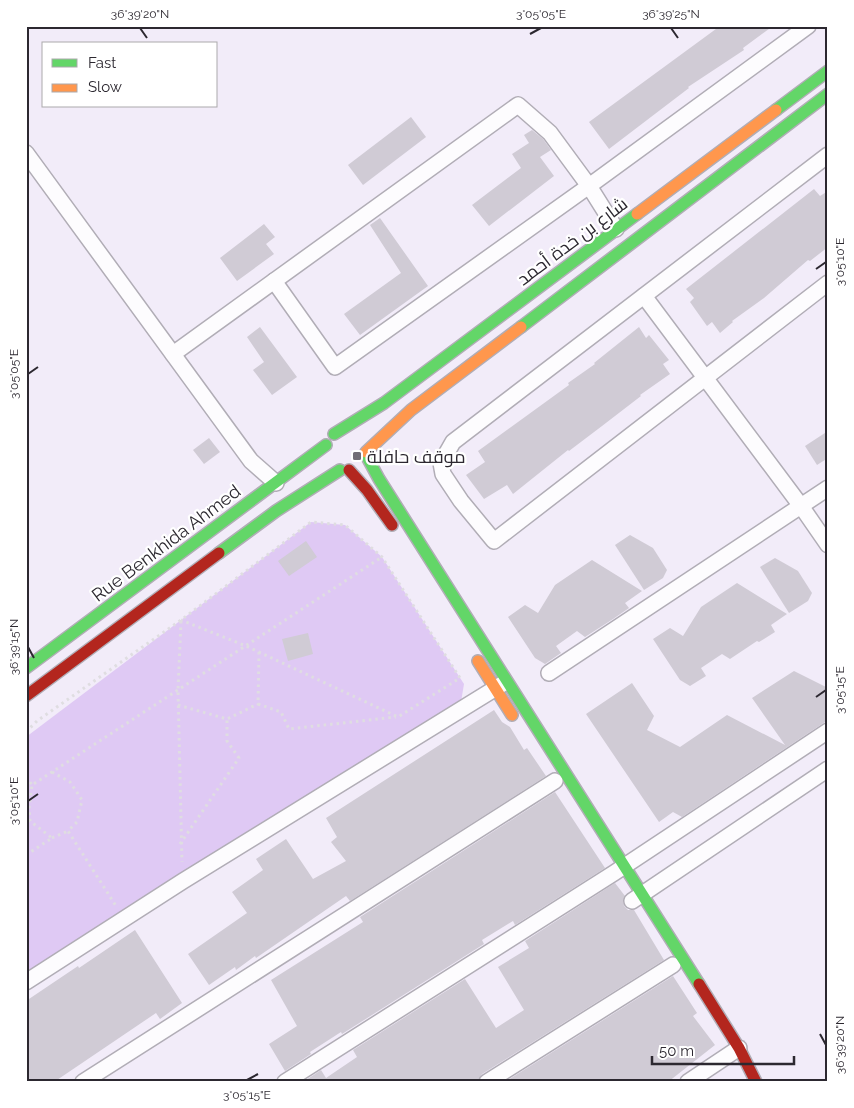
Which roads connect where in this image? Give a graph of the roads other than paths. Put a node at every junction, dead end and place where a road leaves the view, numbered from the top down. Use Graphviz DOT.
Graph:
graph roads {
  1 [pos="808,26"];
  2 [pos="828,72"];
  3 [pos="828,94"];
  4 [pos="26,153"];
  5 [pos="828,155"];
  6 [pos="589,186"];
  7 [pos="616,229"];
  8 [pos="274,281"];
  9 [pos="828,283"];
  10 [pos="644,296"];
  11 [pos="173,354"];
  12 [pos="705,378"];
  13 [pos="334,434"];
  14 [pos="326,445"];
  15 [pos="366,453"];
  16 [pos="345,470"];
  17 [pos="276,483"];
  18 [pos="828,488"];
  19 [pos="801,506"];
  20 [pos="396,531"];
  21 [pos="828,545"];
  22 [pos="474,655"];
  23 [pos="26,668"];
  24 [pos="549,673"];
  25 [pos="502,685"];
  26 [pos="26,696"];
  27 [pos="520,727"];
  28 [pos="828,731"];
  29 [pos="828,768"];
  30 [pos="555,782"];
  31 [pos="616,871"];
  32 [pos="634,899"];
  33 [pos="674,943"];
  34 [pos="671,961"];
  35 [pos="26,982"];
  36 [pos="689,989"];
  37 [pos="735,1051"];
  38 [pos="83,1082"];
  39 [pos="285,1082"];
  40 [pos="487,1082"];
  41 [pos="688,1082"];
  42 [pos="751,1082"];
  43 [pos="756,1082"];
  1 -- 6 [label="street"];
  2 -- 7 [label="main road, شارع بن خدة أحمد"];
  3 -- 15 [label="main road"];
  4 -- 11 [label="street"];
  5 -- 10 [label="street"];
  6 -- 7 [label="street"];
  6 -- 8 [label="street"];
  6 -- 8 [label="street"];
  7 -- 13 [label="main road, شارع بن خدة أحمد"];
  8 -- 11 [label="street"];
  9 -- 12 [label="street"];
  10 -- 12 [label="street"];
  10 -- 12 [label="street"];
  11 -- 17 [label="street"];
  12 -- 19 [label="street"];
  13 -- 14 [label="main road"];
  13 -- 15 [label="main road"];
  14 -- 16 [label="main road"];
  14 -- 17 [label="main road, Rue Benkhida Ahmed"];
  15 -- 16 [label="main road"];
  15 -- 25 [label="main road"];
  16 -- 20 [label="main road"];
  16 -- 26 [label="main road"];
  17 -- 23 [label="main road, Rue Benkhida Ahmed"];
  18 -- 19 [label="street"];
  19 -- 21 [label="street"];
  19 -- 24 [label="street"];
  22 -- 25 [label="main road"];
  25 -- 27 [label="main road"];
  25 -- 31 [label="main road"];
  25 -- 35 [label="street"];
  28 -- 31 [label="street"];
  29 -- 32 [label="street"];
  30 -- 38 [label="street"];
  31 -- 32 [label="main road"];
  31 -- 39 [label="street"];
  32 -- 33 [label="main road"];
  33 -- 34 [label="main road"];
  33 -- 37 [label="main road"];
  34 -- 40 [label="street"];
  36 -- 37 [label="main road"];
  37 -- 41 [label="street"];
  37 -- 42 [label="main road"];
  37 -- 43 [label="main road"];
}
